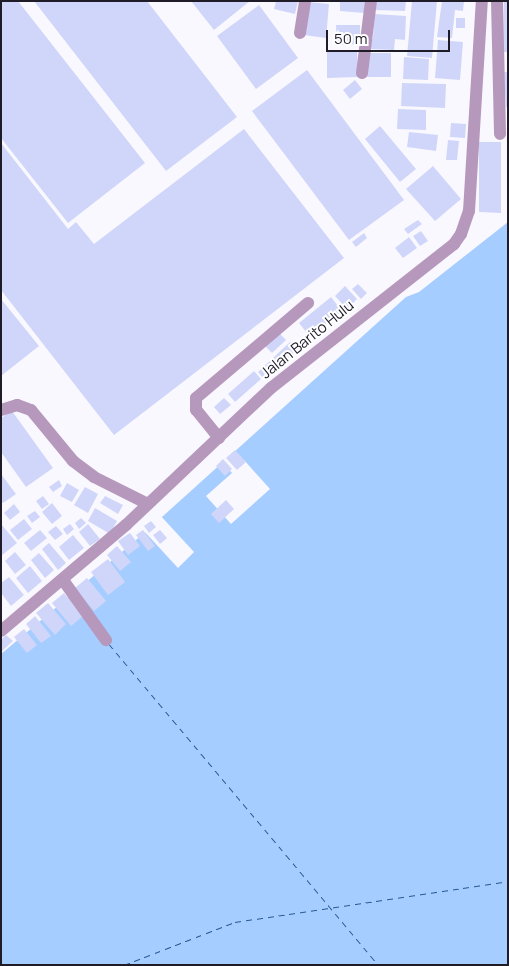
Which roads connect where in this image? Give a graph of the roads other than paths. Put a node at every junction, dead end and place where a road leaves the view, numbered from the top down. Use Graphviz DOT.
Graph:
graph roads {
  1 [pos="305,1"];
  2 [pos="371,1"];
  3 [pos="482,1"];
  4 [pos="497,1"];
  5 [pos="300,33"];
  6 [pos="362,73"];
  7 [pos="500,134"];
  8 [pos="308,303"];
  9 [pos="1,410"];
  10 [pos="219,438"];
  11 [pos="148,504"];
  12 [pos="63,580"];
  13 [pos="1,631"];
  14 [pos="106,640"];
  1 -- 5 [label="street"];
  2 -- 6 [label="street"];
  3 -- 10 [label="street, Jalan Barito Hulu"];
  4 -- 7 [label="street"];
  8 -- 10 [label="street"];
  9 -- 11 [label="street"];
  10 -- 11 [label="street, Jalan Barito Hulu"];
  11 -- 12 [label="street, Jalan Barito Hulu"];
  12 -- 13 [label="street, Jalan Barito Hulu"];
  12 -- 14 [label="street"];
}
